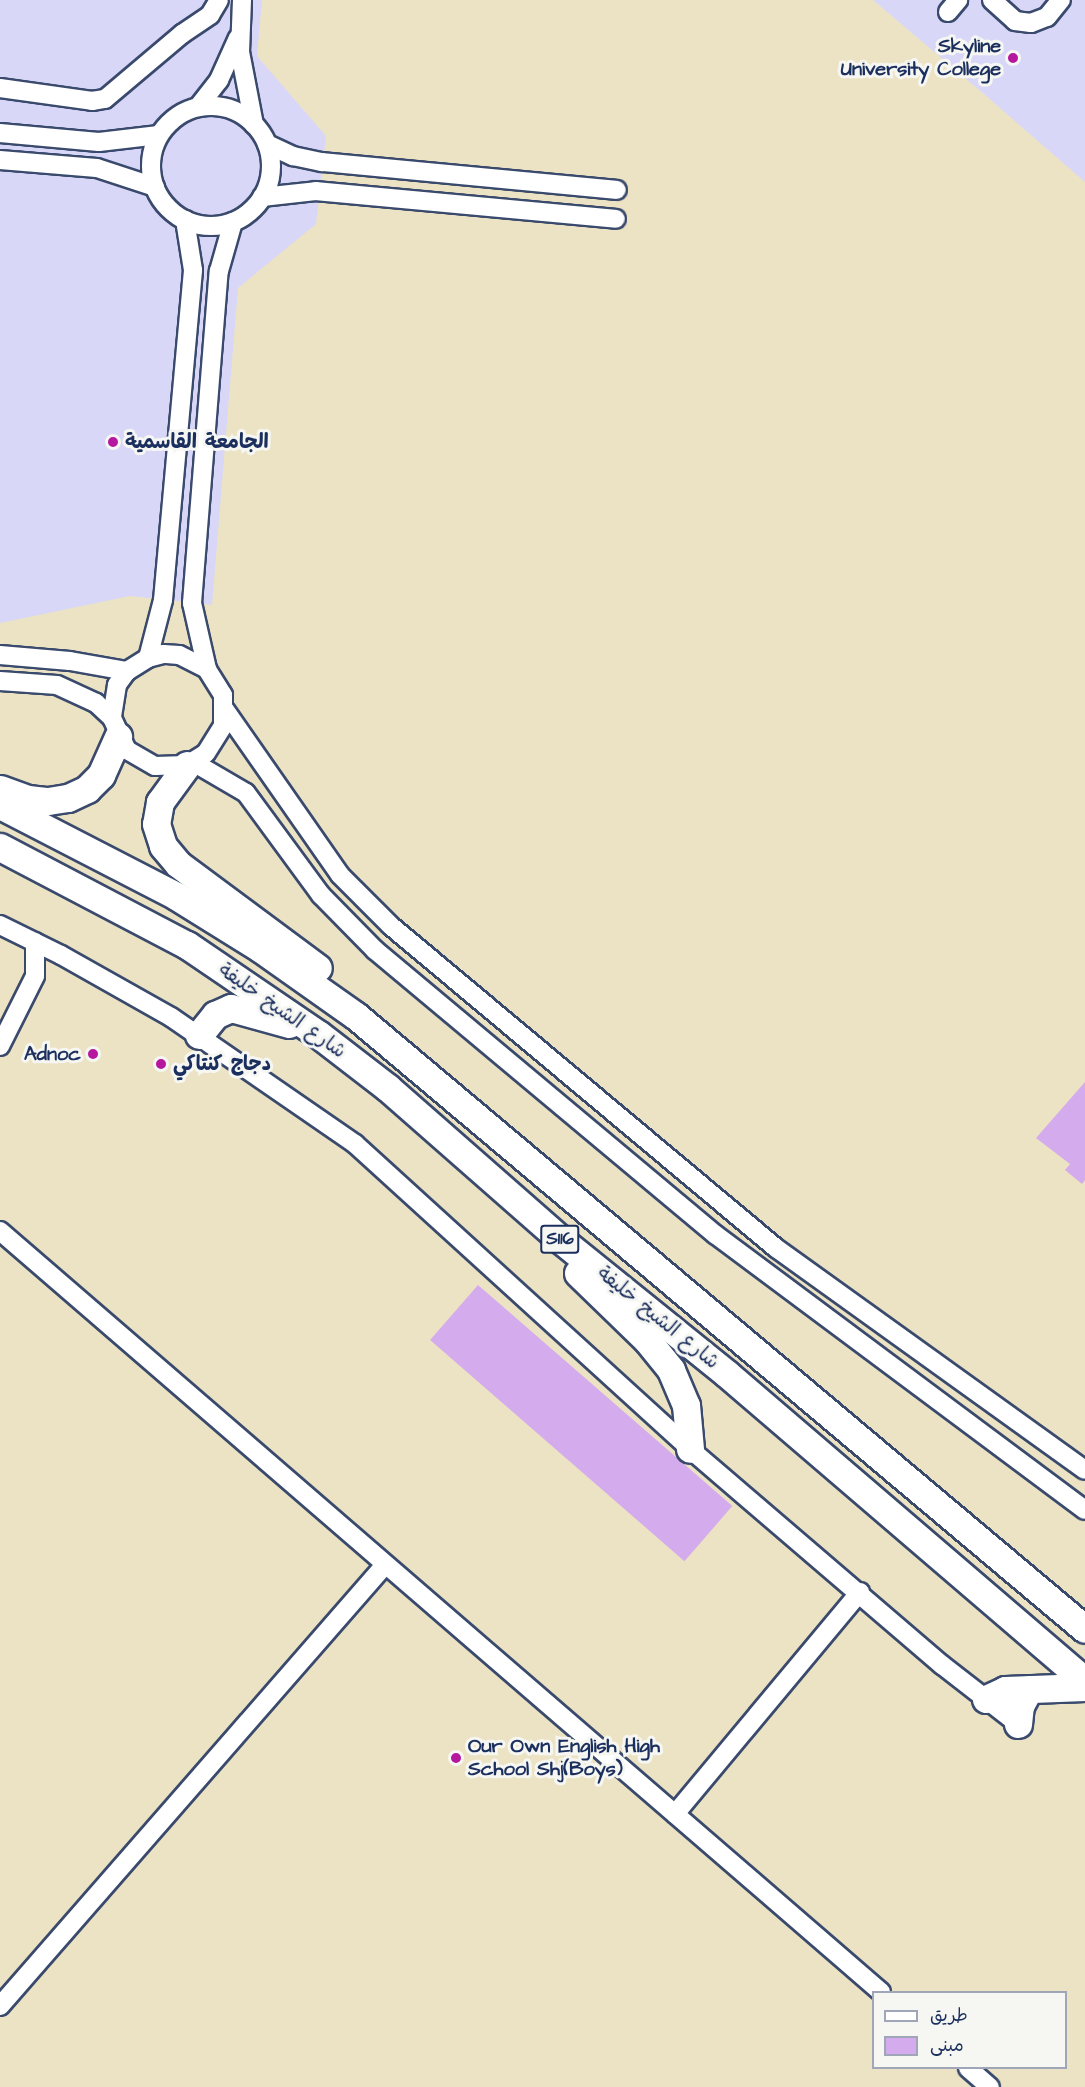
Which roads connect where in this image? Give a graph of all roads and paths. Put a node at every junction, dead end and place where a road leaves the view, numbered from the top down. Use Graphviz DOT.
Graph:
graph roads {
  1 [pos="208,0"];
  2 [pos="219,0"];
  3 [pos="242,0"];
  4 [pos="992,0"];
  5 [pos="1061,0"];
  6 [pos="182,34"];
  7 [pos="239,34"];
  8 [pos="0,88"];
  9 [pos="198,107"];
  10 [pos="254,124"];
  11 [pos="0,133"];
  12 [pos="159,135"];
  13 [pos="267,144"];
  14 [pos="0,160"];
  15 [pos="155,187"];
  16 [pos="617,190"];
  17 [pos="262,197"];
  18 [pos="616,219"];
  19 [pos="185,220"];
  20 [pos="233,222"];
  21 [pos="0,656"];
  22 [pos="148,658"];
  23 [pos="207,669"];
  24 [pos="127,671"];
  25 [pos="0,681"];
  26 [pos="225,710"];
  27 [pos="115,728"];
  28 [pos="190,763"];
  29 [pos="0,789"];
  30 [pos="0,805"];
  31 [pos="0,847"];
  32 [pos="0,925"];
  33 [pos="35,942"];
  34 [pos="356,1016"];
  35 [pos="318,1034"];
  36 [pos="199,1035"];
  37 [pos="0,1047"];
  38 [pos="0,1230"];
  39 [pos="716,1235"];
  40 [pos="561,1240"];
  41 [pos="776,1248"];
  42 [pos="690,1449"];
  43 [pos="1085,1470"];
  44 [pos="1085,1510"];
  45 [pos="384,1566"];
  46 [pos="860,1592"];
  47 [pos="1085,1629"];
  48 [pos="1085,1681"];
  49 [pos="1085,1687"];
  50 [pos="1029,1689"];
  51 [pos="986,1699"];
  52 [pos="1018,1724"];
  53 [pos="675,1814"];
  54 [pos="880,1991"];
  55 [pos="0,2006"];
  56 [pos="970,2069"];
  57 [pos="990,2087"];
  1 -- 6 [label="street"];
  2 -- 6 [label="street"];
  3 -- 7 [label="street"];
  4 -- 5 [label="street"];
  6 -- 8 [label="street"];
  7 -- 9 [label="street"];
  7 -- 10 [label="street"];
  9 -- 10 [label="street"];
  9 -- 12 [label="street"];
  10 -- 13 [label="street"];
  11 -- 12 [label="street"];
  12 -- 15 [label="street"];
  13 -- 16 [label="street"];
  13 -- 17 [label="street"];
  14 -- 15 [label="street"];
  15 -- 19 [label="street"];
  17 -- 18 [label="street"];
  17 -- 20 [label="street"];
  19 -- 20 [label="street"];
  19 -- 22 [label="street"];
  20 -- 23 [label="street"];
  21 -- 24 [label="street"];
  22 -- 23 [label="street"];
  22 -- 24 [label="street"];
  23 -- 26 [label="street"];
  24 -- 27 [label="street"];
  25 -- 27 [label="street"];
  26 -- 28 [label="street"];
  26 -- 41 [label="street"];
  27 -- 28 [label="street"];
  27 -- 29 [label="highway"];
  28 -- 34 [label="highway"];
  28 -- 39 [label="street"];
  30 -- 34 [label="highway, شارع الشيخ خليفة / S116"];
  31 -- 35 [label="highway, شارع الشيخ خليفة / S116"];
  32 -- 33 [label="street"];
  33 -- 36 [label="street"];
  33 -- 37 [label="street"];
  34 -- 47 [label="highway, شارع الشيخ خليفة / S116"];
  35 -- 36 [label="highway"];
  35 -- 40 [label="highway, شارع الشيخ خليفة / S116"];
  36 -- 42 [label="street"];
  38 -- 45 [label="street"];
  39 -- 41 [label="street"];
  39 -- 44 [label="street"];
  40 -- 42 [label="highway"];
  40 -- 48 [label="highway, شارع الشيخ خليفة / S116"];
  41 -- 43 [label="street"];
  42 -- 46 [label="street"];
  45 -- 53 [label="street"];
  45 -- 55 [label="street"];
  46 -- 51 [label="street"];
  46 -- 53 [label="street"];
  49 -- 50 [label="highway"];
  50 -- 51 [label="highway"];
  50 -- 52 [label="highway"];
  51 -- 52 [label="street"];
  53 -- 54 [label="street"];
  56 -- 57 [label="street"];
}
